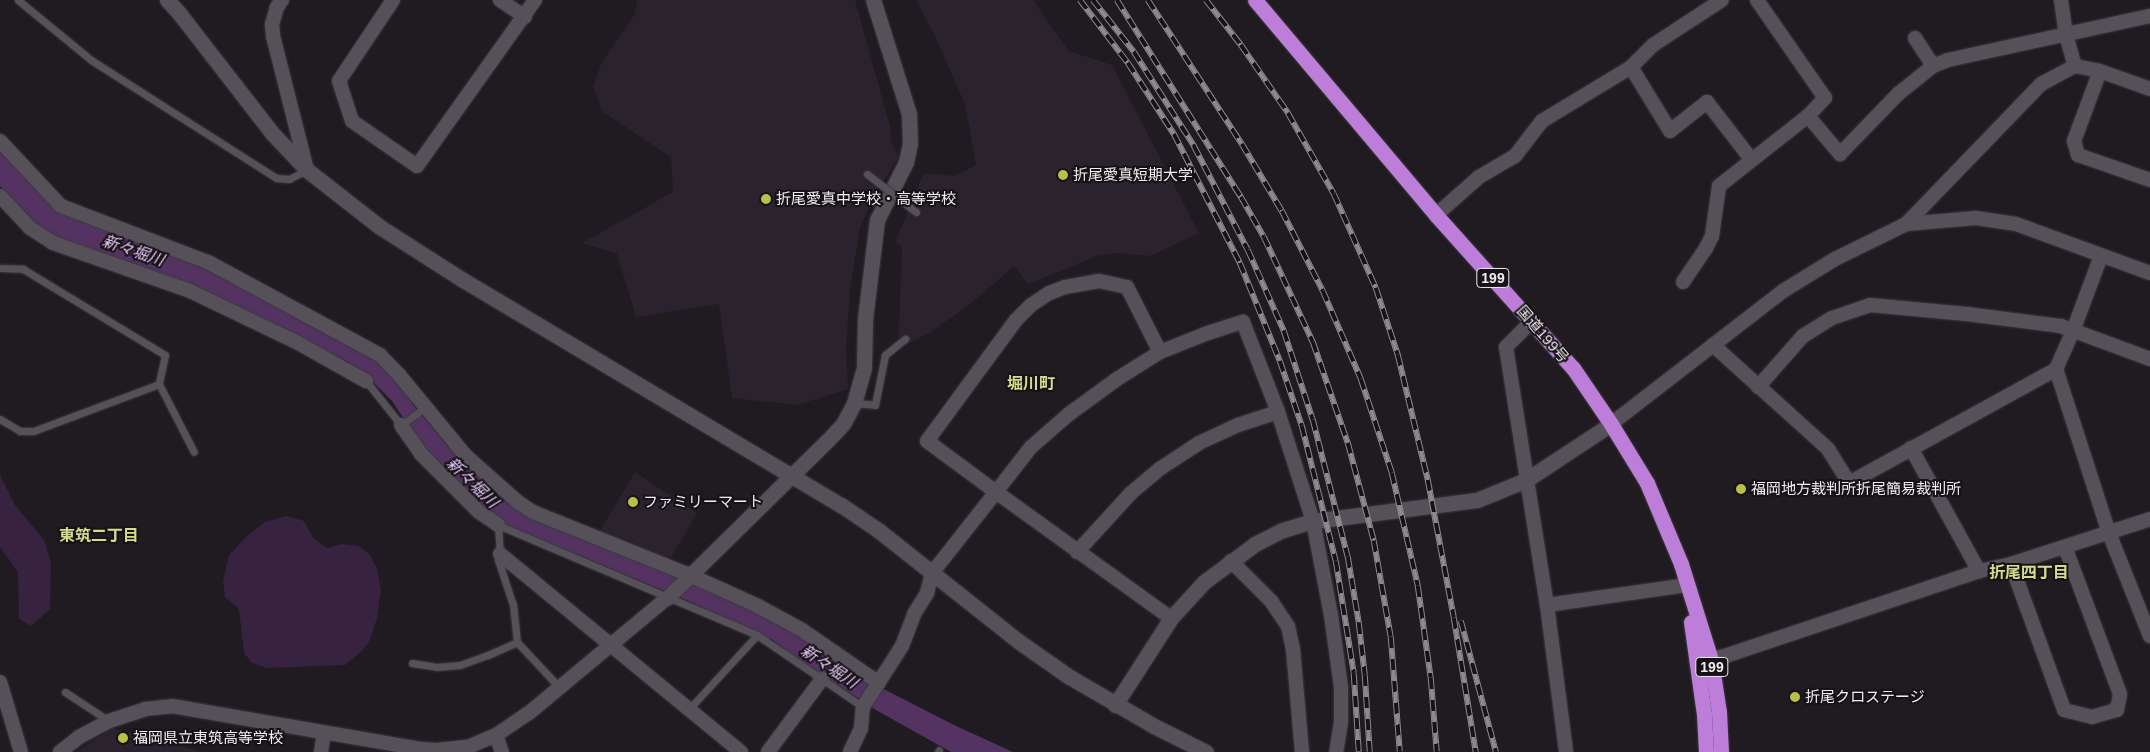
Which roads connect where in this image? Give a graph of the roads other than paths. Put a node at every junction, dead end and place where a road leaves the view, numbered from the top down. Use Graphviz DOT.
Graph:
graph roads {
  1 [pos="18,0"];
  2 [pos="167,0"];
  3 [pos="282,0"];
  4 [pos="393,0"];
  5 [pos="500,0"];
  6 [pos="535,0"];
  7 [pos="873,0"];
  8 [pos="1254,0"];
  9 [pos="1722,0"];
  10 [pos="1757,0"];
  11 [pos="2061,0"];
  12 [pos="2150,16"];
  13 [pos="525,17"];
  14 [pos="2066,35"];
  15 [pos="1915,38"];
  16 [pos="1933,66"];
  17 [pos="2075,66"];
  18 [pos="1631,67"];
  19 [pos="2100,71"];
  20 [pos="2150,89"];
  21 [pos="1808,116"];
  22 [pos="0,141"];
  23 [pos="1751,159"];
  24 [pos="307,170"];
  25 [pos="867,174"];
  26 [pos="2150,180"];
  27 [pos="0,196"];
  28 [pos="916,212"];
  29 [pos="1436,215"];
  30 [pos="1906,224"];
  31 [pos="2101,256"];
  32 [pos="0,268"];
  33 [pos="2150,273"];
  34 [pos="1683,282"];
  35 [pos="1532,321"];
  36 [pos="2073,330"];
  37 [pos="905,339"];
  38 [pos="1713,345"];
  39 [pos="1160,352"];
  40 [pos="2150,359"];
  41 [pos="2056,369"];
  42 [pos="366,381"];
  43 [pos="159,384"];
  44 [pos="1758,387"];
  45 [pos="854,403"];
  46 [pos="426,408"];
  47 [pos="1278,412"];
  48 [pos="0,419"];
  49 [pos="1611,424"];
  50 [pos="401,425"];
  51 [pos="1911,448"];
  52 [pos="194,452"];
  53 [pos="792,475"];
  54 [pos="1526,480"];
  55 [pos="996,492"];
  56 [pos="2150,519"];
  57 [pos="1314,521"];
  58 [pos="498,525"];
  59 [pos="2109,533"];
  60 [pos="2065,547"];
  61 [pos="1077,552"];
  62 [pos="500,554"];
  63 [pos="1231,561"];
  64 [pos="2011,564"];
  65 [pos="1979,571"];
  66 [pos="932,573"];
  67 [pos="689,577"];
  68 [pos="1687,585"];
  69 [pos="669,596"];
  70 [pos="1547,605"];
  71 [pos="2146,613"];
  72 [pos="1170,618"];
  73 [pos="757,635"];
  74 [pos="2150,636"];
  75 [pos="517,642"];
  76 [pos="611,647"];
  77 [pos="1704,661"];
  78 [pos="412,663"];
  79 [pos="822,679"];
  80 [pos="0,682"];
  81 [pos="878,685"];
  82 [pos="560,688"];
  83 [pos="65,692"];
  84 [pos="865,705"];
  85 [pos="1115,705"];
  86 [pos="689,709"];
  87 [pos="109,721"];
  88 [pos="324,733"];
  89 [pos="496,735"];
  90 [pos="21,752"];
  91 [pos="60,752"];
  92 [pos="321,752"];
  93 [pos="502,752"];
  94 [pos="741,752"];
  95 [pos="768,752"];
  96 [pos="850,752"];
  97 [pos="1206,752"];
  98 [pos="1302,752"];
  99 [pos="1336,752"];
  100 [pos="1566,752"];
  101 [pos="1706,752"];
  102 [pos="1721,752"];
  1 -- 24 [label="lane"];
  2 -- 24 [label="street"];
  3 -- 24 [label="street"];
  4 -- 13 [label="street"];
  5 -- 13 [label="street"];
  6 -- 13 [label="street"];
  7 -- 45 [label="street"];
  8 -- 29 [label="highway, 国道199号 / 199"];
  9 -- 18 [label="street"];
  10 -- 21 [label="street"];
  11 -- 14 [label="street"];
  12 -- 14 [label="street"];
  14 -- 16 [label="street"];
  14 -- 17 [label="street"];
  15 -- 16 [label="street"];
  16 -- 21 [label="street"];
  17 -- 19 [label="street"];
  17 -- 30 [label="street"];
  18 -- 23 [label="street"];
  18 -- 29 [label="street"];
  19 -- 20 [label="street"];
  19 -- 26 [label="street"];
  21 -- 23 [label="street"];
  22 -- 46 [label="street"];
  23 -- 34 [label="street"];
  24 -- 53 [label="street"];
  25 -- 28 [label="lane, bridge"];
  27 -- 42 [label="street"];
  29 -- 35 [label="highway, 国道199号 / 199"];
  30 -- 31 [label="street"];
  30 -- 38 [label="street"];
  31 -- 33 [label="street"];
  31 -- 36 [label="street"];
  32 -- 43 [label="lane"];
  35 -- 49 [label="highway, 国道199号 / 199"];
  35 -- 54 [label="street"];
  36 -- 40 [label="street"];
  36 -- 41 [label="street"];
  36 -- 44 [label="street"];
  37 -- 45 [label="lane"];
  38 -- 44 [label="street"];
  38 -- 49 [label="street"];
  39 -- 47 [label="street"];
  39 -- 55 [label="street"];
  39 -- 55 [label="street"];
  41 -- 51 [label="street"];
  41 -- 59 [label="street"];
  42 -- 50 [label="lane"];
  43 -- 48 [label="lane"];
  43 -- 52 [label="lane"];
  44 -- 51 [label="street"];
  45 -- 53 [label="street"];
  46 -- 50 [label="lane"];
  46 -- 67 [label="street"];
  47 -- 57 [label="street"];
  47 -- 61 [label="street"];
  49 -- 54 [label="street"];
  49 -- 68 [label="highway, 国道199号 / 199"];
  50 -- 58 [label="street"];
  51 -- 65 [label="street"];
  53 -- 66 [label="street"];
  53 -- 67 [label="street"];
  54 -- 57 [label="street"];
  54 -- 70 [label="street"];
  55 -- 61 [label="street"];
  55 -- 66 [label="street"];
  56 -- 59 [label="street"];
  57 -- 63 [label="street"];
  57 -- 99 [label="street"];
  58 -- 62 [label="lane"];
  58 -- 69 [label="lane"];
  59 -- 60 [label="street"];
  59 -- 71 [label="street"];
  60 -- 64 [label="street"];
  60 -- 64 [label="street"];
  61 -- 72 [label="street"];
  62 -- 75 [label="lane"];
  62 -- 76 [label="street"];
  63 -- 72 [label="street"];
  63 -- 98 [label="street"];
  64 -- 65 [label="street"];
  65 -- 77 [label="street"];
  66 -- 81 [label="street"];
  66 -- 85 [label="street"];
  67 -- 69 [label="street"];
  67 -- 81 [label="street"];
  68 -- 70 [label="street"];
  68 -- 77 [label="highway, 国道199号 / 199"];
  69 -- 73 [label="lane"];
  69 -- 76 [label="street"];
  70 -- 100 [label="street"];
  71 -- 74 [label="street"];
  72 -- 85 [label="street"];
  73 -- 79 [label="lane"];
  73 -- 86 [label="lane"];
  75 -- 78 [label="lane"];
  75 -- 82 [label="lane"];
  76 -- 82 [label="street"];
  76 -- 86 [label="street"];
  77 -- 101 [label="highway, 国道199号 / 199"];
  77 -- 102 [label="highway, 国道199号 / 199"];
  79 -- 84 [label="lane"];
  79 -- 95 [label="street"];
  80 -- 90 [label="street"];
  81 -- 84 [label="street"];
  82 -- 89 [label="street"];
  83 -- 87 [label="lane"];
  84 -- 96 [label="street"];
  85 -- 97 [label="street"];
  86 -- 94 [label="street"];
  87 -- 88 [label="street"];
  87 -- 91 [label="street"];
  88 -- 89 [label="street"];
  88 -- 92 [label="street"];
  89 -- 93 [label="street"];
}
